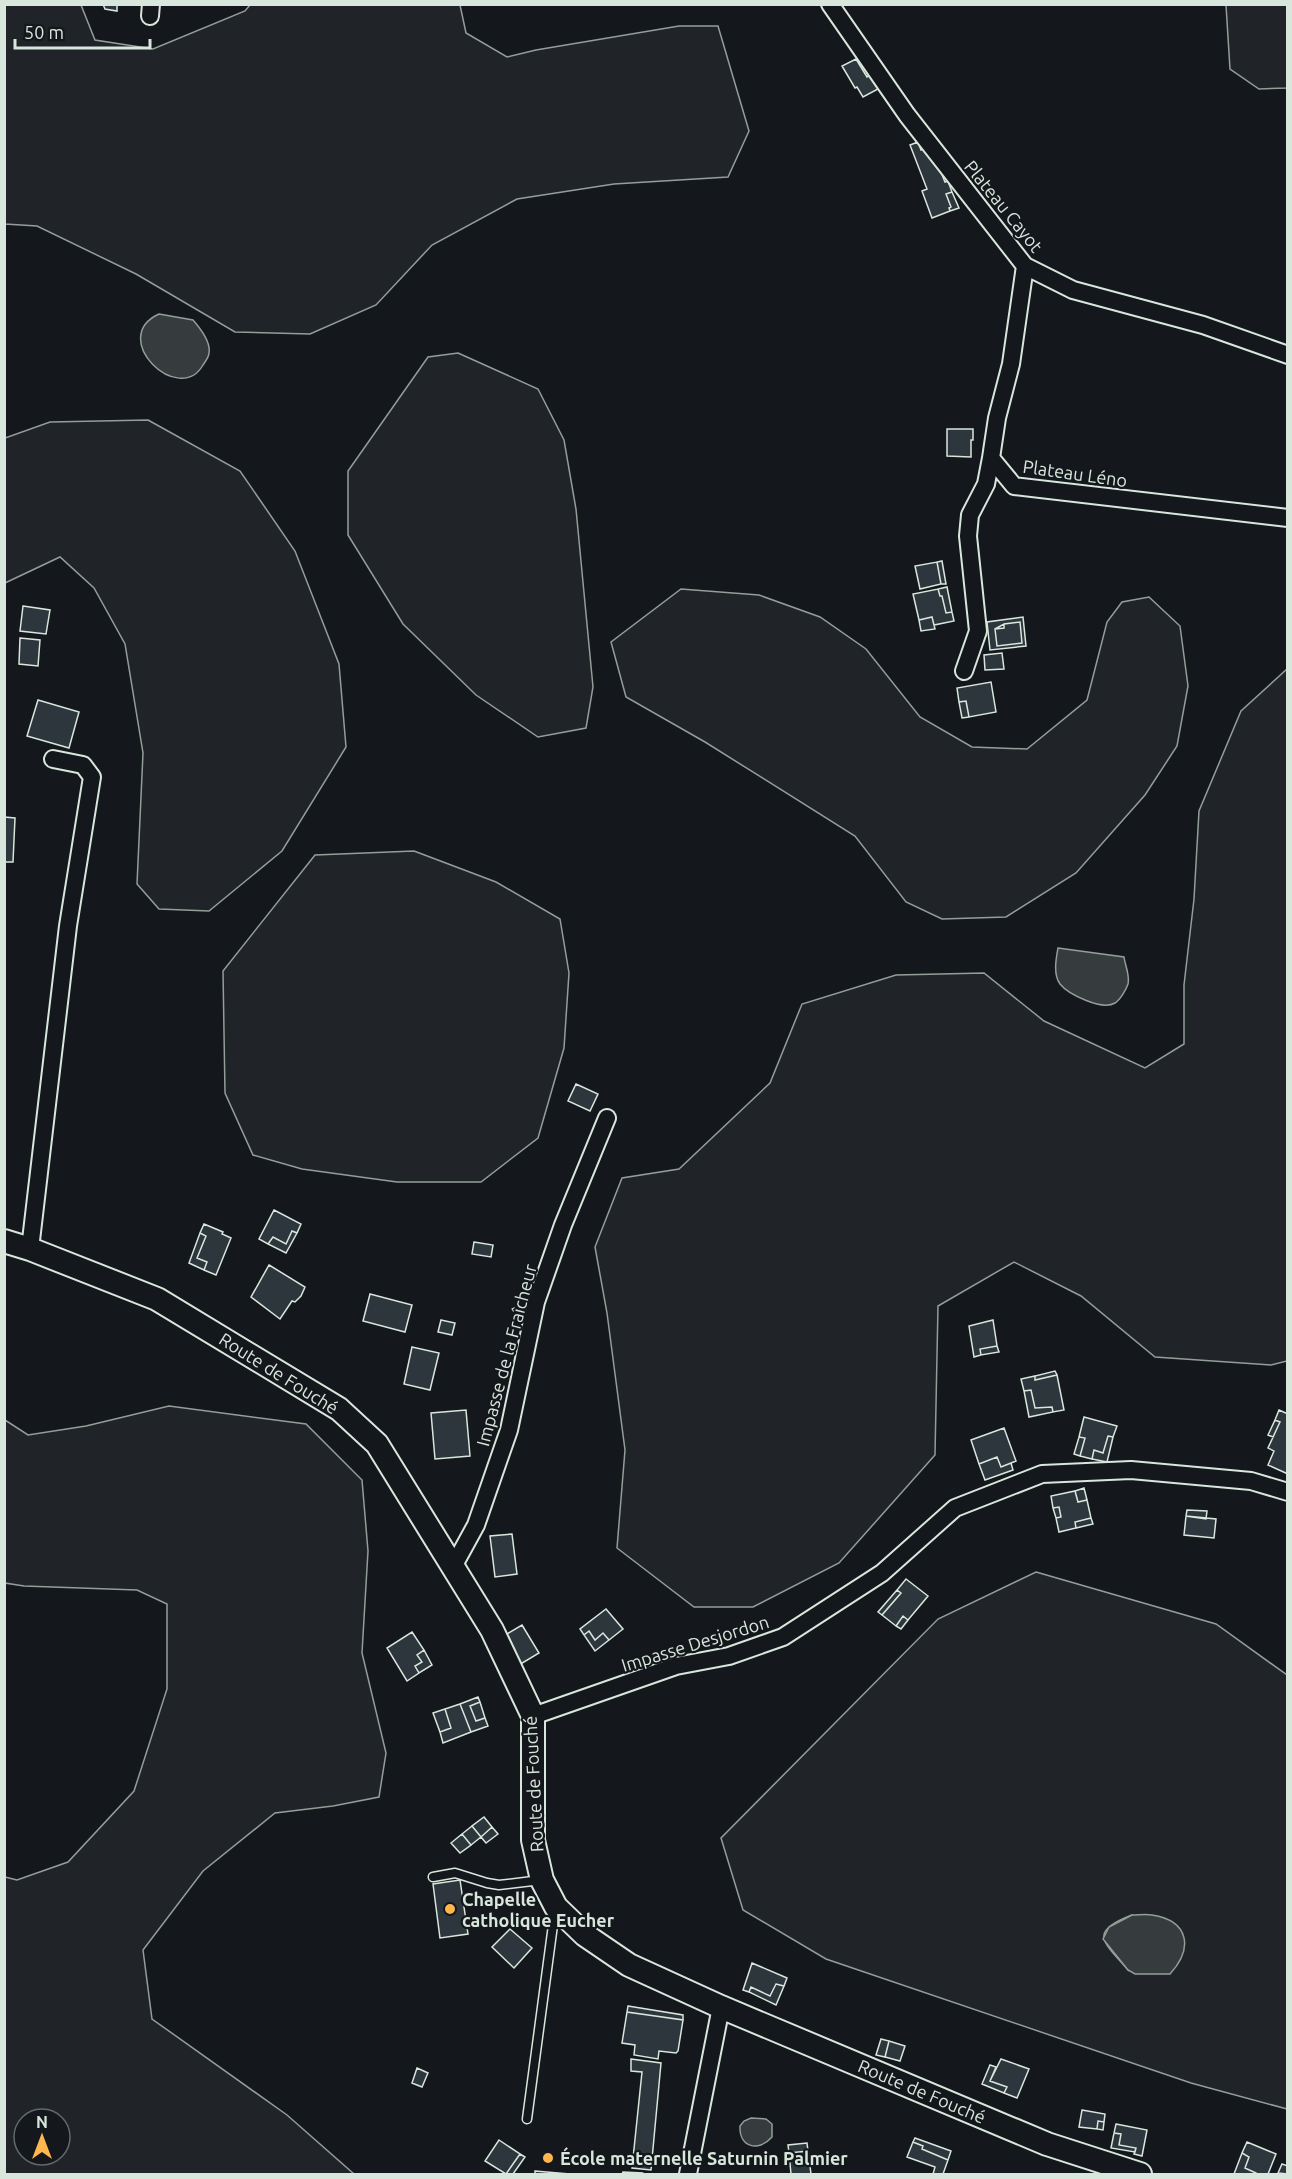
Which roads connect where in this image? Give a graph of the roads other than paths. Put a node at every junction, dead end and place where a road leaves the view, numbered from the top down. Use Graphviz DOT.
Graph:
graph roads {
  1 [pos="830,4"];
  2 [pos="1025,266"];
  3 [pos="1287,355"];
  4 [pos="990,458"];
  5 [pos="1287,518"];
  6 [pos="964,671"];
  7 [pos="53,759"];
  8 [pos="607,1118"];
  9 [pos="4,1241"];
  10 [pos="30,1249"];
  11 [pos="1287,1492"];
  12 [pos="453,1566"];
  13 [pos="533,1716"];
  14 [pos="433,1877"];
  15 [pos="542,1880"];
  16 [pos="556,1907"];
  17 [pos="721,2007"];
  18 [pos="526,2119"];
  19 [pos="688,2175"];
  20 [pos="1140,2175"];
  1 -- 2 [label="street, Plateau Cayot"];
  2 -- 3 [label="street, Plateau Cayot"];
  2 -- 4 [label="street"];
  4 -- 5 [label="street, Plateau Léno"];
  4 -- 6 [label="street"];
  7 -- 10 [label="street"];
  8 -- 12 [label="street, Impasse de la Fraîcheur"];
  9 -- 10 [label="main road, Route de Fouché"];
  10 -- 12 [label="main road, Route de Fouché"];
  11 -- 13 [label="street, Impasse Desjordon"];
  12 -- 13 [label="main road, Route de Fouché"];
  13 -- 15 [label="main road, Route de Fouché"];
  14 -- 15 [label="lane"];
  15 -- 16 [label="main road, Route de Fouché"];
  16 -- 17 [label="main road, Route de Fouché"];
  16 -- 18 [label="lane"];
  17 -- 19 [label="street"];
  17 -- 20 [label="main road, Route de Fouché"];
}
